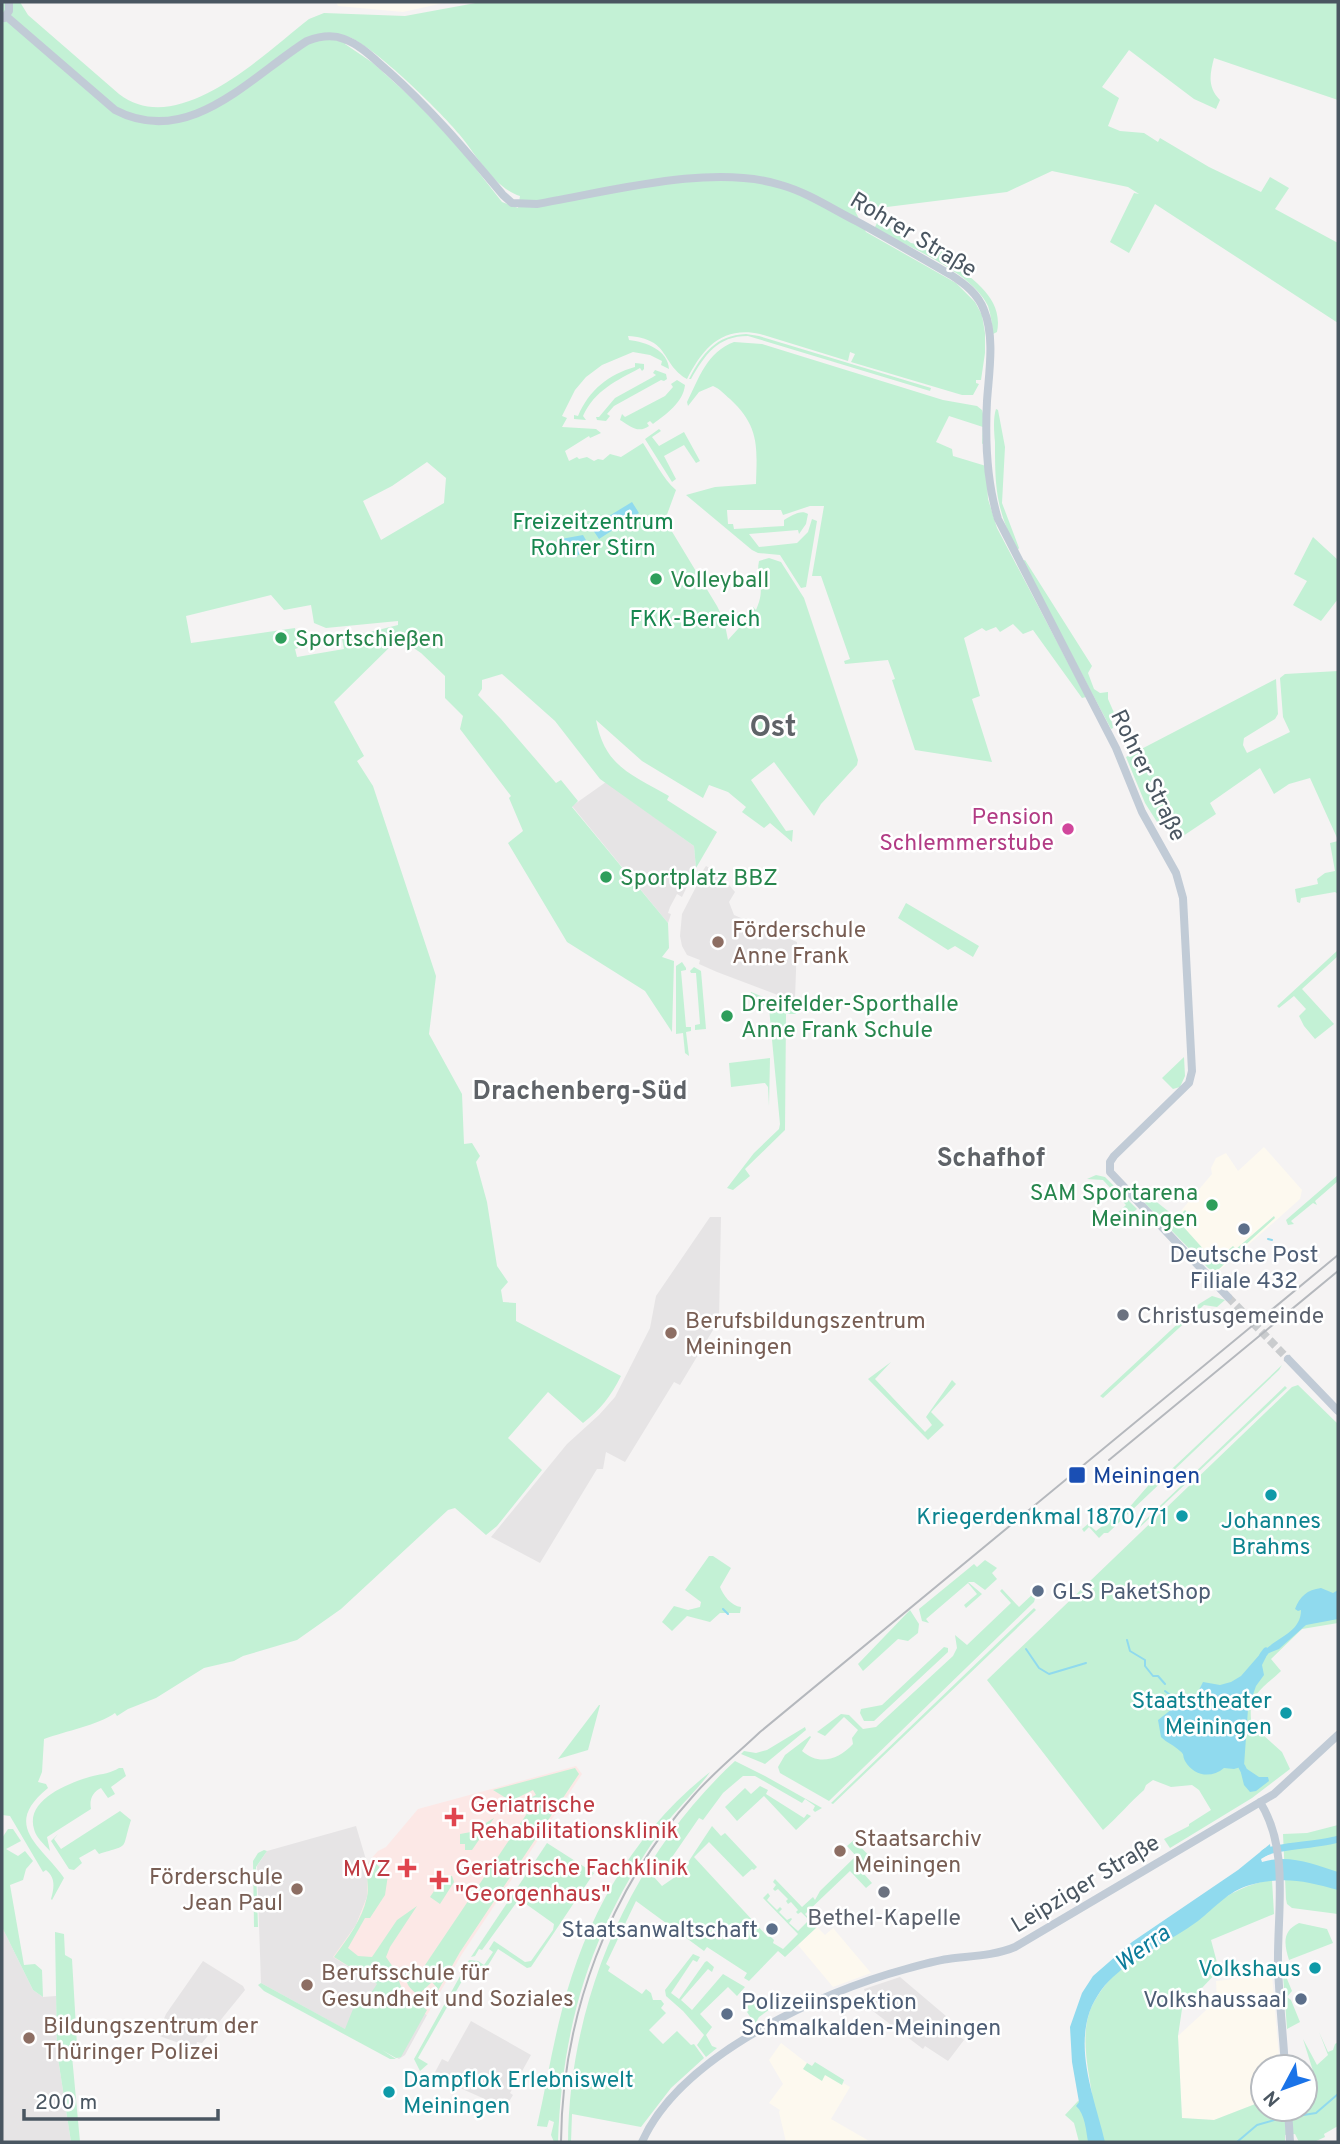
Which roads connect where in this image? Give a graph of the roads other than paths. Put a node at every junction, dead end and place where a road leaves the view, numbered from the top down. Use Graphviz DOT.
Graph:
graph roads {
  1 [pos="9,2"];
  2 [pos="4,18"];
  3 [pos="1228,1297"];
  4 [pos="1288,1359"];
  5 [pos="1338,1411"];
  6 [pos="1338,1735"];
  7 [pos="1260,1802"];
  8 [pos="1284,2053"];
  9 [pos="642,2142"];
  1 -- 2 [label="main road"];
  2 -- 3 [label="main road, Rohrer Straße"];
  4 -- 5 [label="main road"];
  6 -- 7 [label="main road, Leipziger Straße"];
  7 -- 8 [label="main road"];
  7 -- 9 [label="main road, Leipziger Straße"];
}
